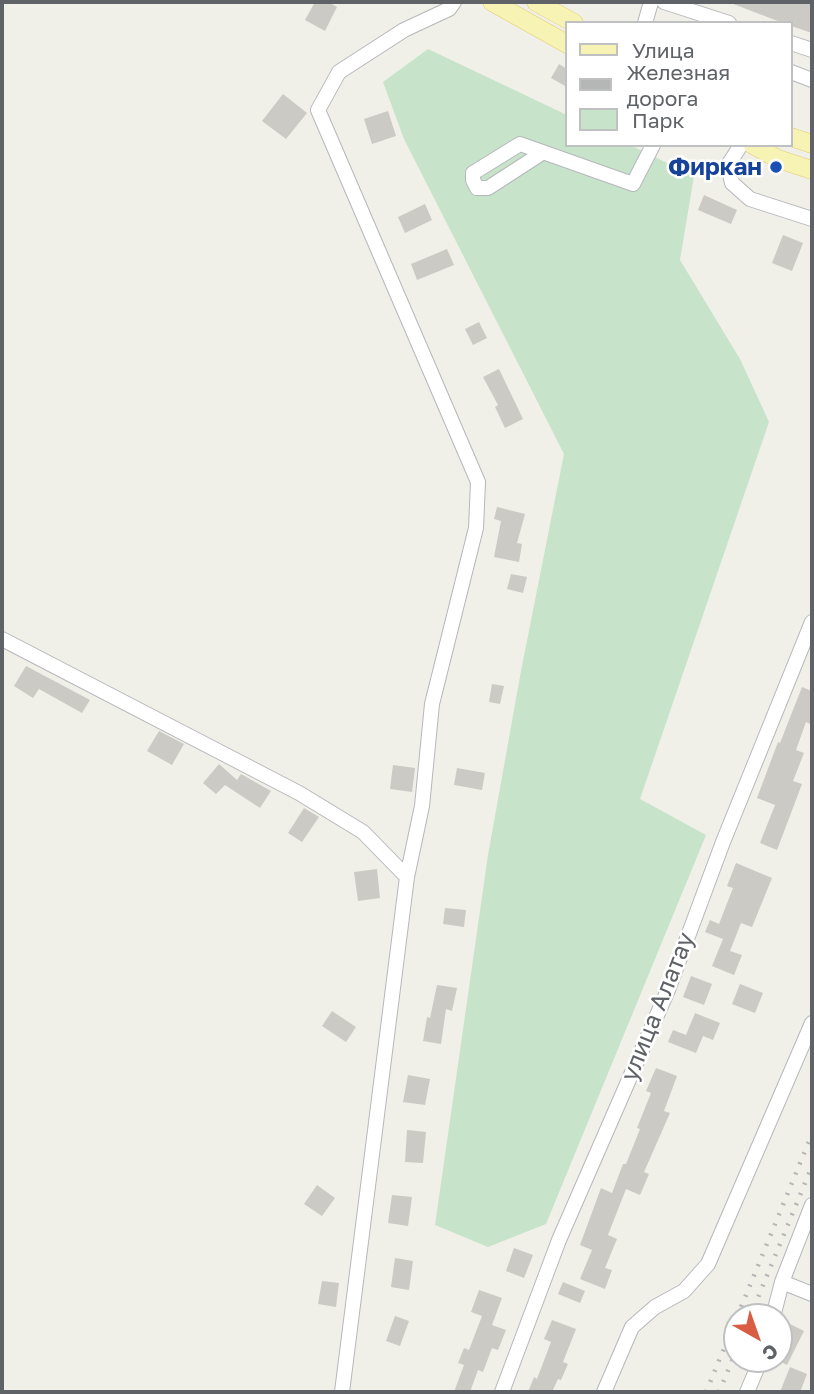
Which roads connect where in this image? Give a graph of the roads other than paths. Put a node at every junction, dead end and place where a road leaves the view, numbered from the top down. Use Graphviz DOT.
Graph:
graph roads {
  1 [pos="454,2"];
  2 [pos="492,2"];
  3 [pos="536,2"];
  4 [pos="651,2"];
  5 [pos="664,2"];
  6 [pos="570,21"];
  7 [pos="650,21"];
  8 [pos="723,21"];
  9 [pos="566,43"];
  10 [pos="793,44"];
  11 [pos="812,50"];
  12 [pos="793,73"];
  13 [pos="812,80"];
  14 [pos="793,138"];
  15 [pos="812,144"];
  16 [pos="652,147"];
  17 [pos="740,147"];
  18 [pos="757,147"];
  19 [pos="542,153"];
  20 [pos="812,170"];
  21 [pos="812,219"];
  22 [pos="812,622"];
  23 [pos="2,639"];
  24 [pos="407,877"];
  25 [pos="812,1023"];
  26 [pos="812,1205"];
  27 [pos="807,1226"];
  28 [pos="782,1282"];
  29 [pos="812,1294"];
  30 [pos="777,1303"];
  31 [pos="755,1373"];
  32 [pos="342,1392"];
  33 [pos="502,1392"];
  34 [pos="604,1392"];
  35 [pos="747,1392"];
  1 -- 24 [label="street"];
  2 -- 9 [label="main road"];
  3 -- 6 [label="main road"];
  4 -- 7 [label="street"];
  5 -- 8 [label="street"];
  10 -- 11 [label="street"];
  12 -- 13 [label="street"];
  14 -- 15 [label="main road"];
  16 -- 19 [label="street"];
  17 -- 21 [label="street"];
  18 -- 20 [label="main road"];
  22 -- 33 [label="street, улица Алатау"];
  23 -- 24 [label="street"];
  24 -- 32 [label="street"];
  25 -- 34 [label="street"];
  26 -- 27 [label="street"];
  27 -- 28 [label="street"];
  28 -- 29 [label="street"];
  28 -- 30 [label="street"];
  31 -- 35 [label="street"];
}
